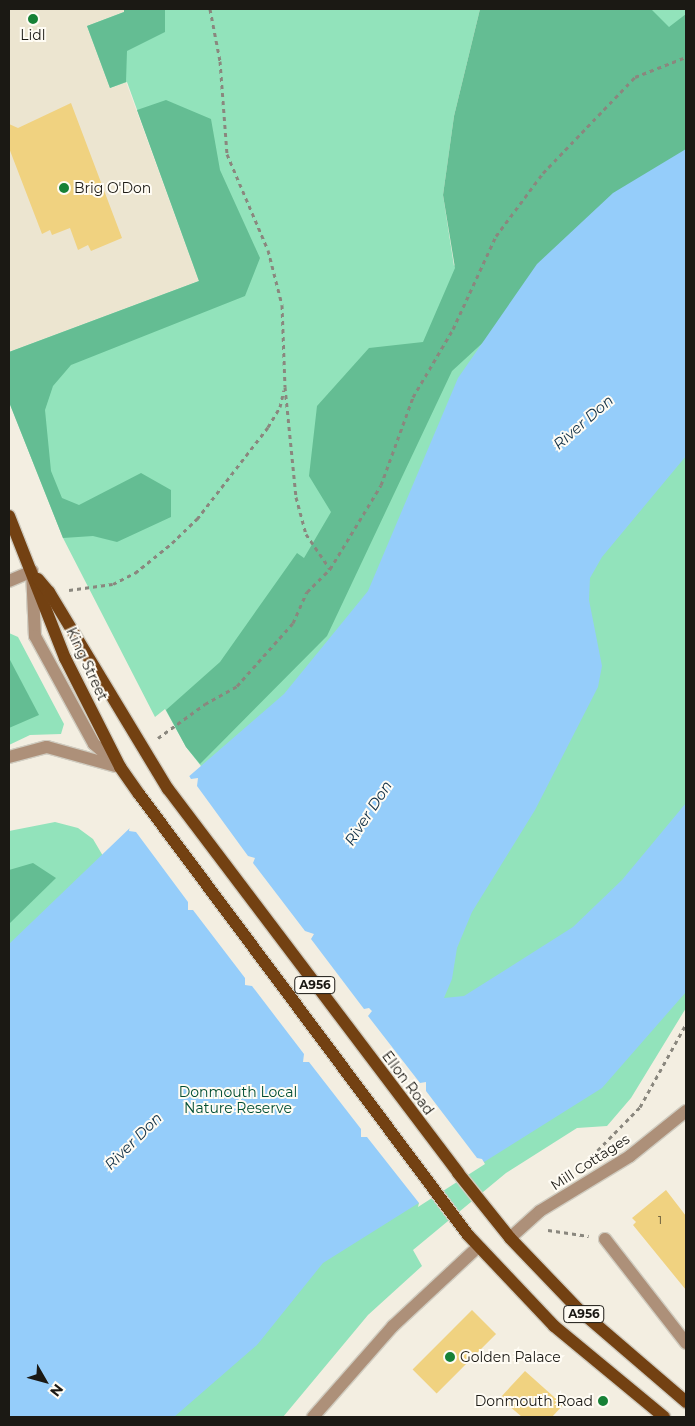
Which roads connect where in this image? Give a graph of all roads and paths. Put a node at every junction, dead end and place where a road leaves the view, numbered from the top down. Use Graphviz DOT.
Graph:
graph roads {
  1 [pos="210,9"];
  2 [pos="686,56"];
  3 [pos="285,387"];
  4 [pos="9,516"];
  5 [pos="330,569"];
  6 [pos="32,571"];
  7 [pos="9,581"];
  8 [pos="49,592"];
  9 [pos="144,749"];
  10 [pos="9,757"];
  11 [pos="120,768"];
  12 [pos="686,1024"];
  13 [pos="686,1111"];
  14 [pos="586,1162"];
  15 [pos="542,1229"];
  16 [pos="510,1238"];
  17 [pos="606,1239"];
  18 [pos="478,1247"];
  19 [pos="686,1343"];
  20 [pos="686,1402"];
  21 [pos="313,1417"];
  22 [pos="664,1417"];
  1 -- 3 [label="path"];
  2 -- 5 [label="path"];
  3 -- 5 [label="path"];
  3 -- 8 [label="path"];
  4 -- 6 [label="main road, King Street / A956"];
  5 -- 9 [label="path"];
  6 -- 7 [label="street"];
  6 -- 8 [label="main road, King Street / A956"];
  6 -- 11 [label="main road, King Street / A956"];
  6 -- 11 [label="street"];
  8 -- 9 [label="main road, King Street / A956"];
  9 -- 16 [label="main road, Ellon Road / A956"];
  10 -- 11 [label="street"];
  11 -- 18 [label="main road, A956"];
  12 -- 14 [label="path"];
  13 -- 16 [label="street, Mill Cottages"];
  15 -- 17 [label="path"];
  16 -- 20 [label="main road, Ellon Road / A956"];
  17 -- 19 [label="street"];
  18 -- 21 [label="street"];
  18 -- 22 [label="main road, A956"];
}
